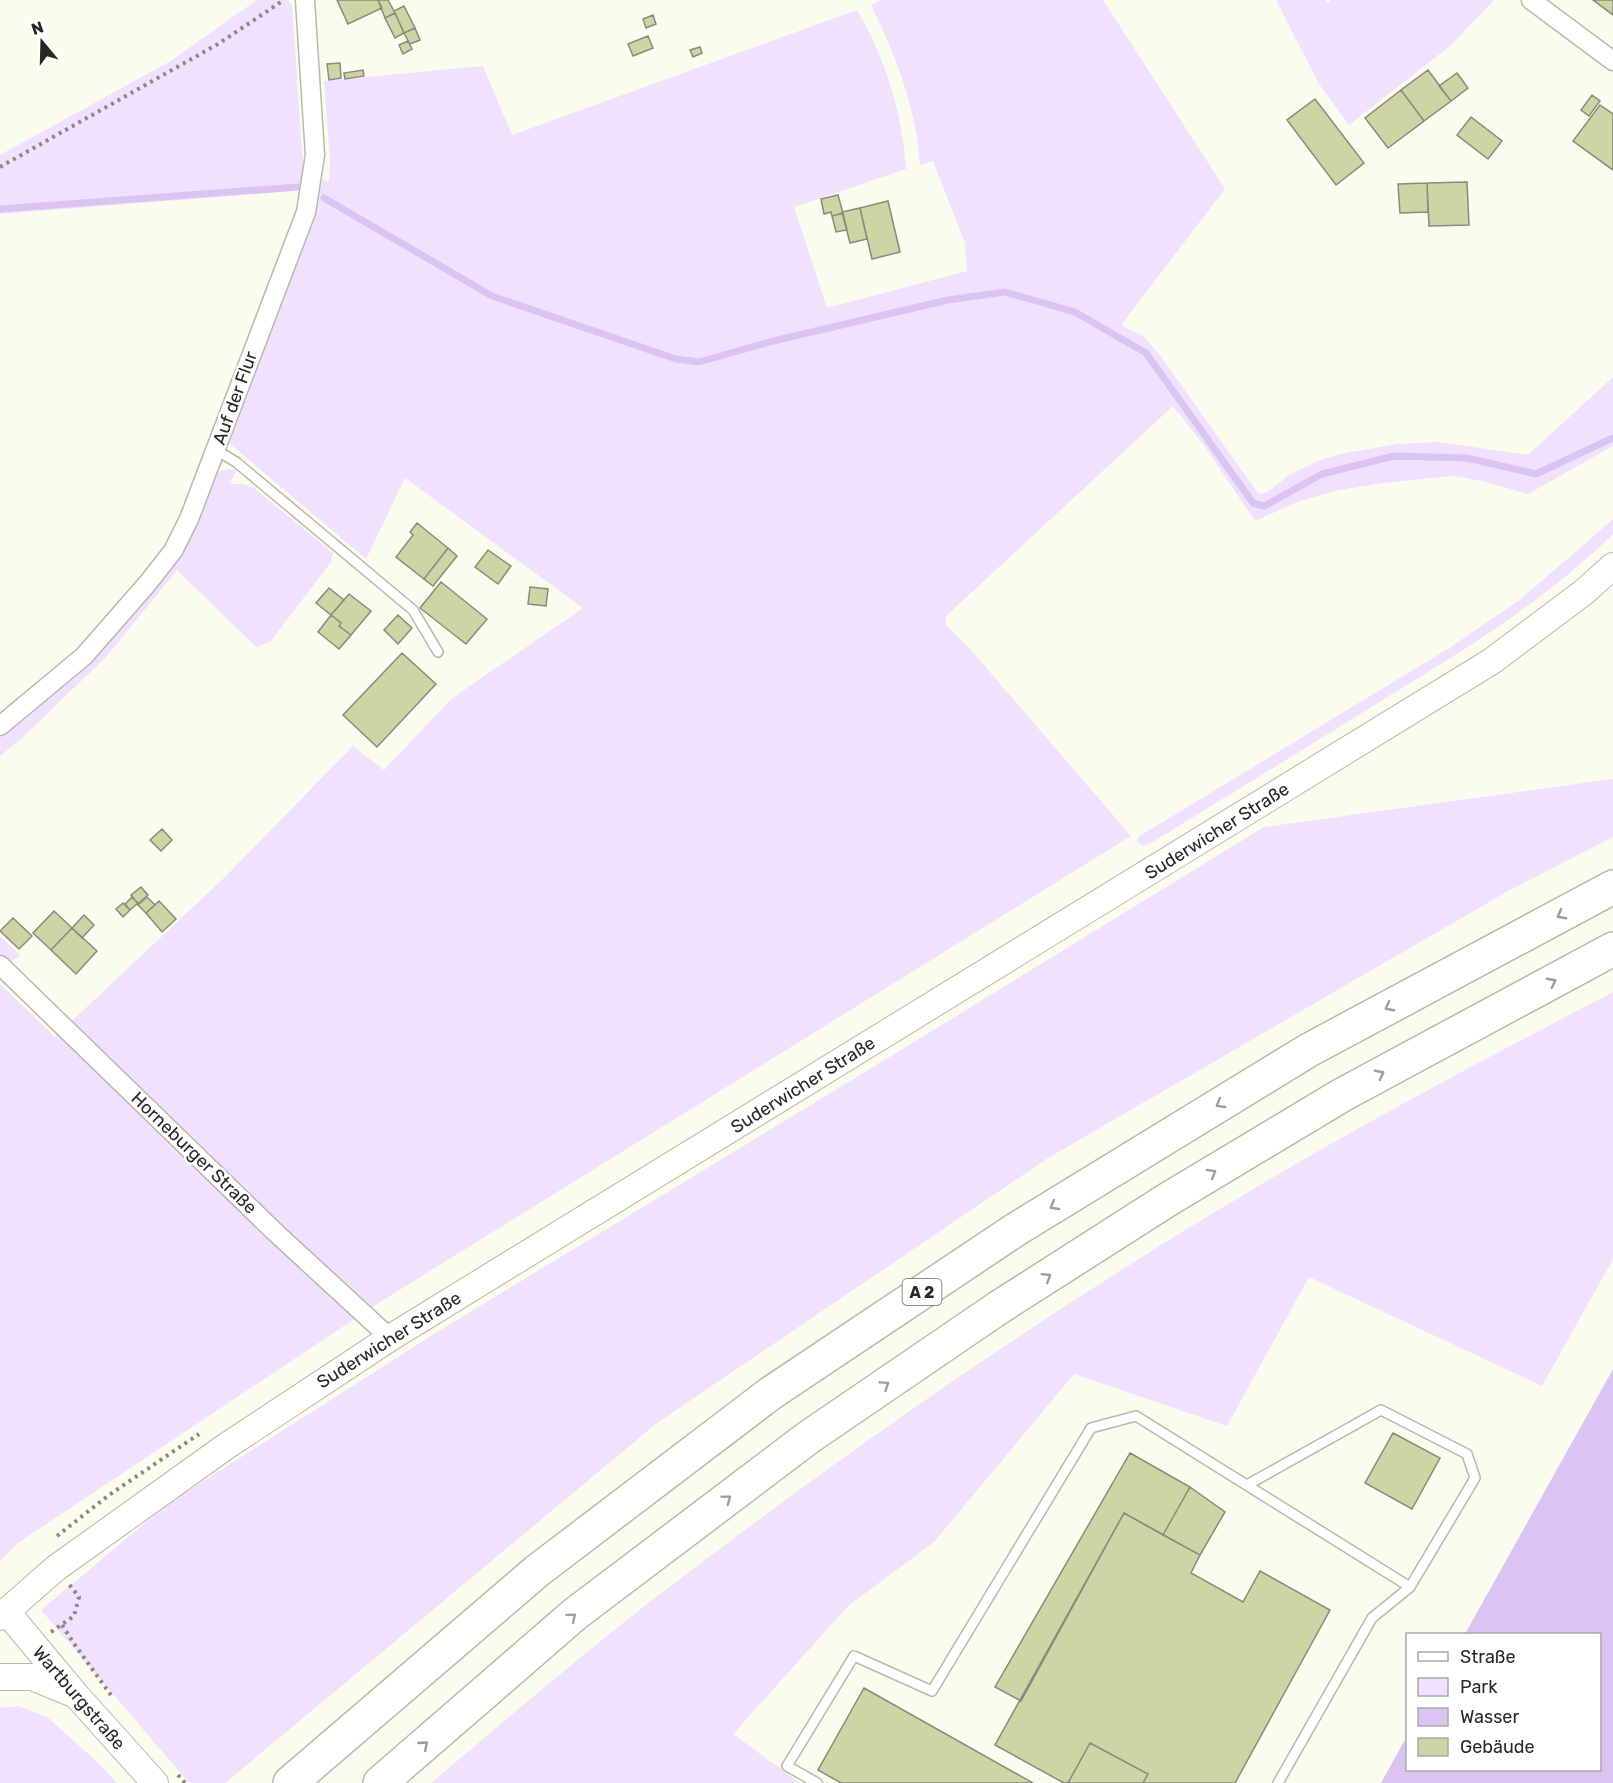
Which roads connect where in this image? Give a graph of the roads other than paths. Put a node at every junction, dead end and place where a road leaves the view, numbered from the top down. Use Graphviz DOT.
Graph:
graph roads {
  1 [pos="305,0"];
  2 [pos="1531,0"];
  3 [pos="1613,61"];
  4 [pos="216,450"];
  5 [pos="1613,566"];
  6 [pos="438,652"];
  7 [pos="0,726"];
  8 [pos="1613,887"];
  9 [pos="1613,949"];
  10 [pos="0,965"];
  11 [pos="390,1338"];
  12 [pos="1247,1485"];
  13 [pos="1410,1587"];
  14 [pos="3,1614"];
  15 [pos="0,1677"];
  16 [pos="76,1695"];
  17 [pos="163,1775"];
  18 [pos="290,1783"];
  19 [pos="380,1783"];
  20 [pos="817,1783"];
  21 [pos="1278,1783"];
  1 -- 4 [label="street, Auf der Flur"];
  2 -- 3 [label="street"];
  4 -- 6 [label="lane"];
  4 -- 7 [label="street, Auf der Flur"];
  5 -- 11 [label="main road, Suderwicher Straße"];
  8 -- 18 [label="highway, A 2, one-way"];
  19 -- 9 [label="highway, one-way"];
  10 -- 11 [label="street, Horneburger Straße"];
  11 -- 14 [label="main road, Suderwicher Straße"];
  12 -- 13 [label="lane"];
  12 -- 13 [label="lane"];
  12 -- 20 [label="lane"];
  13 -- 21 [label="lane"];
  14 -- 16 [label="main road, Wartburgstraße"];
  15 -- 16 [label="main road"];
  16 -- 17 [label="main road, Wartburgstraße"];
}
